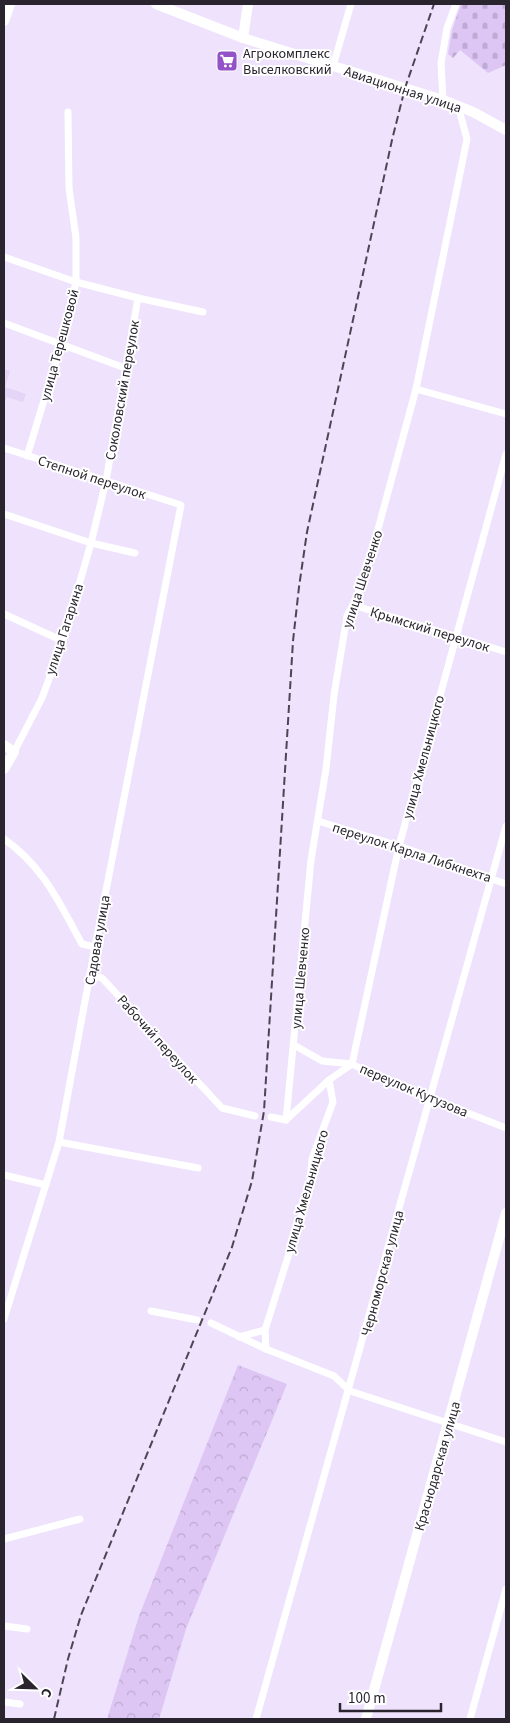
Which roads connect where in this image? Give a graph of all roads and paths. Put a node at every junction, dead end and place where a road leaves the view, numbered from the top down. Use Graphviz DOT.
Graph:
graph roads {
  1 [pos="10,4"];
  2 [pos="156,4"];
  3 [pos="248,4"];
  4 [pos="351,4"];
  5 [pos="456,4"];
  6 [pos="177,8"];
  7 [pos="4,21"];
  8 [pos="243,38"];
  9 [pos="333,66"];
  10 [pos="443,100"];
  11 [pos="458,106"];
  12 [pos="68,112"];
  13 [pos="506,130"];
  14 [pos="4,257"];
  15 [pos="76,282"];
  16 [pos="138,298"];
  17 [pos="203,312"];
  18 [pos="4,323"];
  19 [pos="61,345"];
  20 [pos="125,368"];
  21 [pos="416,389"];
  22 [pos="506,414"];
  23 [pos="4,448"];
  24 [pos="506,454"];
  25 [pos="27,456"];
  26 [pos="106,481"];
  27 [pos="4,514"];
  28 [pos="91,542"];
  29 [pos="134,553"];
  30 [pos="172,557"];
  31 [pos="353,605"];
  32 [pos="4,614"];
  33 [pos="455,637"];
  34 [pos="63,641"];
  35 [pos="506,652"];
  36 [pos="4,745"];
  37 [pos="14,752"];
  38 [pos="4,769"];
  39 [pos="318,821"];
  40 [pos="506,826"];
  41 [pos="4,839"];
  42 [pos="399,846"];
  43 [pos="492,878"];
  44 [pos="506,884"];
  45 [pos="95,947"];
  46 [pos="90,975"];
  47 [pos="294,1045"];
  48 [pos="352,1064"];
  49 [pos="329,1080"];
  50 [pos="430,1098"];
  51 [pos="255,1116"];
  52 [pos="271,1117"];
  53 [pos="286,1120"];
  54 [pos="506,1128"];
  55 [pos="60,1142"];
  56 [pos="198,1168"];
  57 [pos="4,1175"];
  58 [pos="46,1185"];
  59 [pos="506,1213"];
  60 [pos="151,1311"];
  61 [pos="4,1319"];
  62 [pos="197,1320"];
  63 [pos="212,1323"];
  64 [pos="265,1330"];
  65 [pos="239,1337"];
  66 [pos="266,1349"];
  67 [pos="350,1391"];
  68 [pos="449,1423"];
  69 [pos="506,1442"];
  70 [pos="80,1519"];
  71 [pos="4,1539"];
  72 [pos="506,1590"];
  73 [pos="4,1626"];
  74 [pos="26,1629"];
  75 [pos="4,1702"];
  76 [pos="20,1704"];
  77 [pos="256,1719"];
  78 [pos="366,1719"];
  79 [pos="470,1719"];
  1 -- 7 [label="street"];
  2 -- 6 [label="street, Авиационная улица"];
  3 -- 8 [label="street"];
  4 -- 9 [label="street"];
  5 -- 10 [label="street"];
  6 -- 8 [label="street, Авиационная улица"];
  8 -- 9 [label="street, Авиационная улица"];
  9 -- 10 [label="street, Авиационная улица"];
  10 -- 11 [label="street, Авиационная улица"];
  11 -- 13 [label="street, Авиационная улица"];
  11 -- 21 [label="street, улица Шевченко"];
  12 -- 15 [label="street, улица Терешковой"];
  14 -- 15 [label="street"];
  15 -- 16 [label="street"];
  15 -- 19 [label="street, улица Терешковой"];
  16 -- 17 [label="street"];
  16 -- 20 [label="street, Соколовский переулок"];
  18 -- 19 [label="street"];
  19 -- 20 [label="street"];
  19 -- 25 [label="street, улица Терешковой"];
  20 -- 26 [label="street, Соколовский переулок"];
  21 -- 22 [label="street"];
  21 -- 31 [label="street, улица Шевченко"];
  23 -- 25 [label="street, Степной переулок"];
  24 -- 33 [label="street, улица Хмельницкого"];
  25 -- 26 [label="street, Степной переулок"];
  26 -- 28 [label="street, улица Гагарина"];
  26 -- 30 [label="street, Степной переулок"];
  27 -- 28 [label="street"];
  28 -- 29 [label="street"];
  28 -- 34 [label="street, улица Гагарина"];
  30 -- 45 [label="street, Садовая улица"];
  31 -- 33 [label="street, Крымский переулок"];
  31 -- 39 [label="street, улица Шевченко"];
  32 -- 34 [label="street"];
  33 -- 35 [label="street, Крымский переулок"];
  33 -- 42 [label="street, улица Хмельницкого"];
  34 -- 37 [label="street, улица Гагарина"];
  36 -- 37 [label="street"];
  37 -- 38 [label="street, улица Гагарина"];
  39 -- 42 [label="street, переулок Карла Либкнехта"];
  39 -- 47 [label="street, улица Шевченко"];
  40 -- 43 [label="street, Черноморская улица"];
  41 -- 45 [label="street"];
  42 -- 43 [label="street, переулок Карла Либкнехта"];
  42 -- 48 [label="street, улица Хмельницкого"];
  43 -- 44 [label="street, переулок Карла Либкнехта"];
  43 -- 50 [label="street, Черноморская улица"];
  45 -- 46 [label="street, Садовая улица"];
  46 -- 51 [label="street, Рабочий переулок"];
  46 -- 55 [label="street, Садовая улица"];
  47 -- 48 [label="street, переулок Кутузова"];
  47 -- 53 [label="street, улица Шевченко"];
  48 -- 49 [label="street"];
  48 -- 50 [label="street, переулок Кутузова"];
  49 -- 53 [label="street"];
  49 -- 64 [label="street, улица Хмельницкого"];
  50 -- 54 [label="street, переулок Кутузова"];
  50 -- 67 [label="street, Черноморская улица"];
  52 -- 53 [label="street"];
  55 -- 56 [label="street"];
  55 -- 58 [label="street, Садовая улица"];
  57 -- 58 [label="street"];
  58 -- 61 [label="street, Садовая улица"];
  59 -- 68 [label="street, Краснодарская улица"];
  60 -- 62 [label="street"];
  63 -- 65 [label="street"];
  64 -- 65 [label="street"];
  64 -- 66 [label="street, улица Хмельницкого"];
  65 -- 66 [label="street"];
  66 -- 67 [label="street"];
  67 -- 68 [label="street"];
  67 -- 77 [label="street, Черноморская улица"];
  68 -- 69 [label="street"];
  68 -- 78 [label="street, Краснодарская улица"];
  70 -- 71 [label="street"];
  72 -- 79 [label="street"];
  73 -- 74 [label="street"];
  75 -- 76 [label="street"];
}
